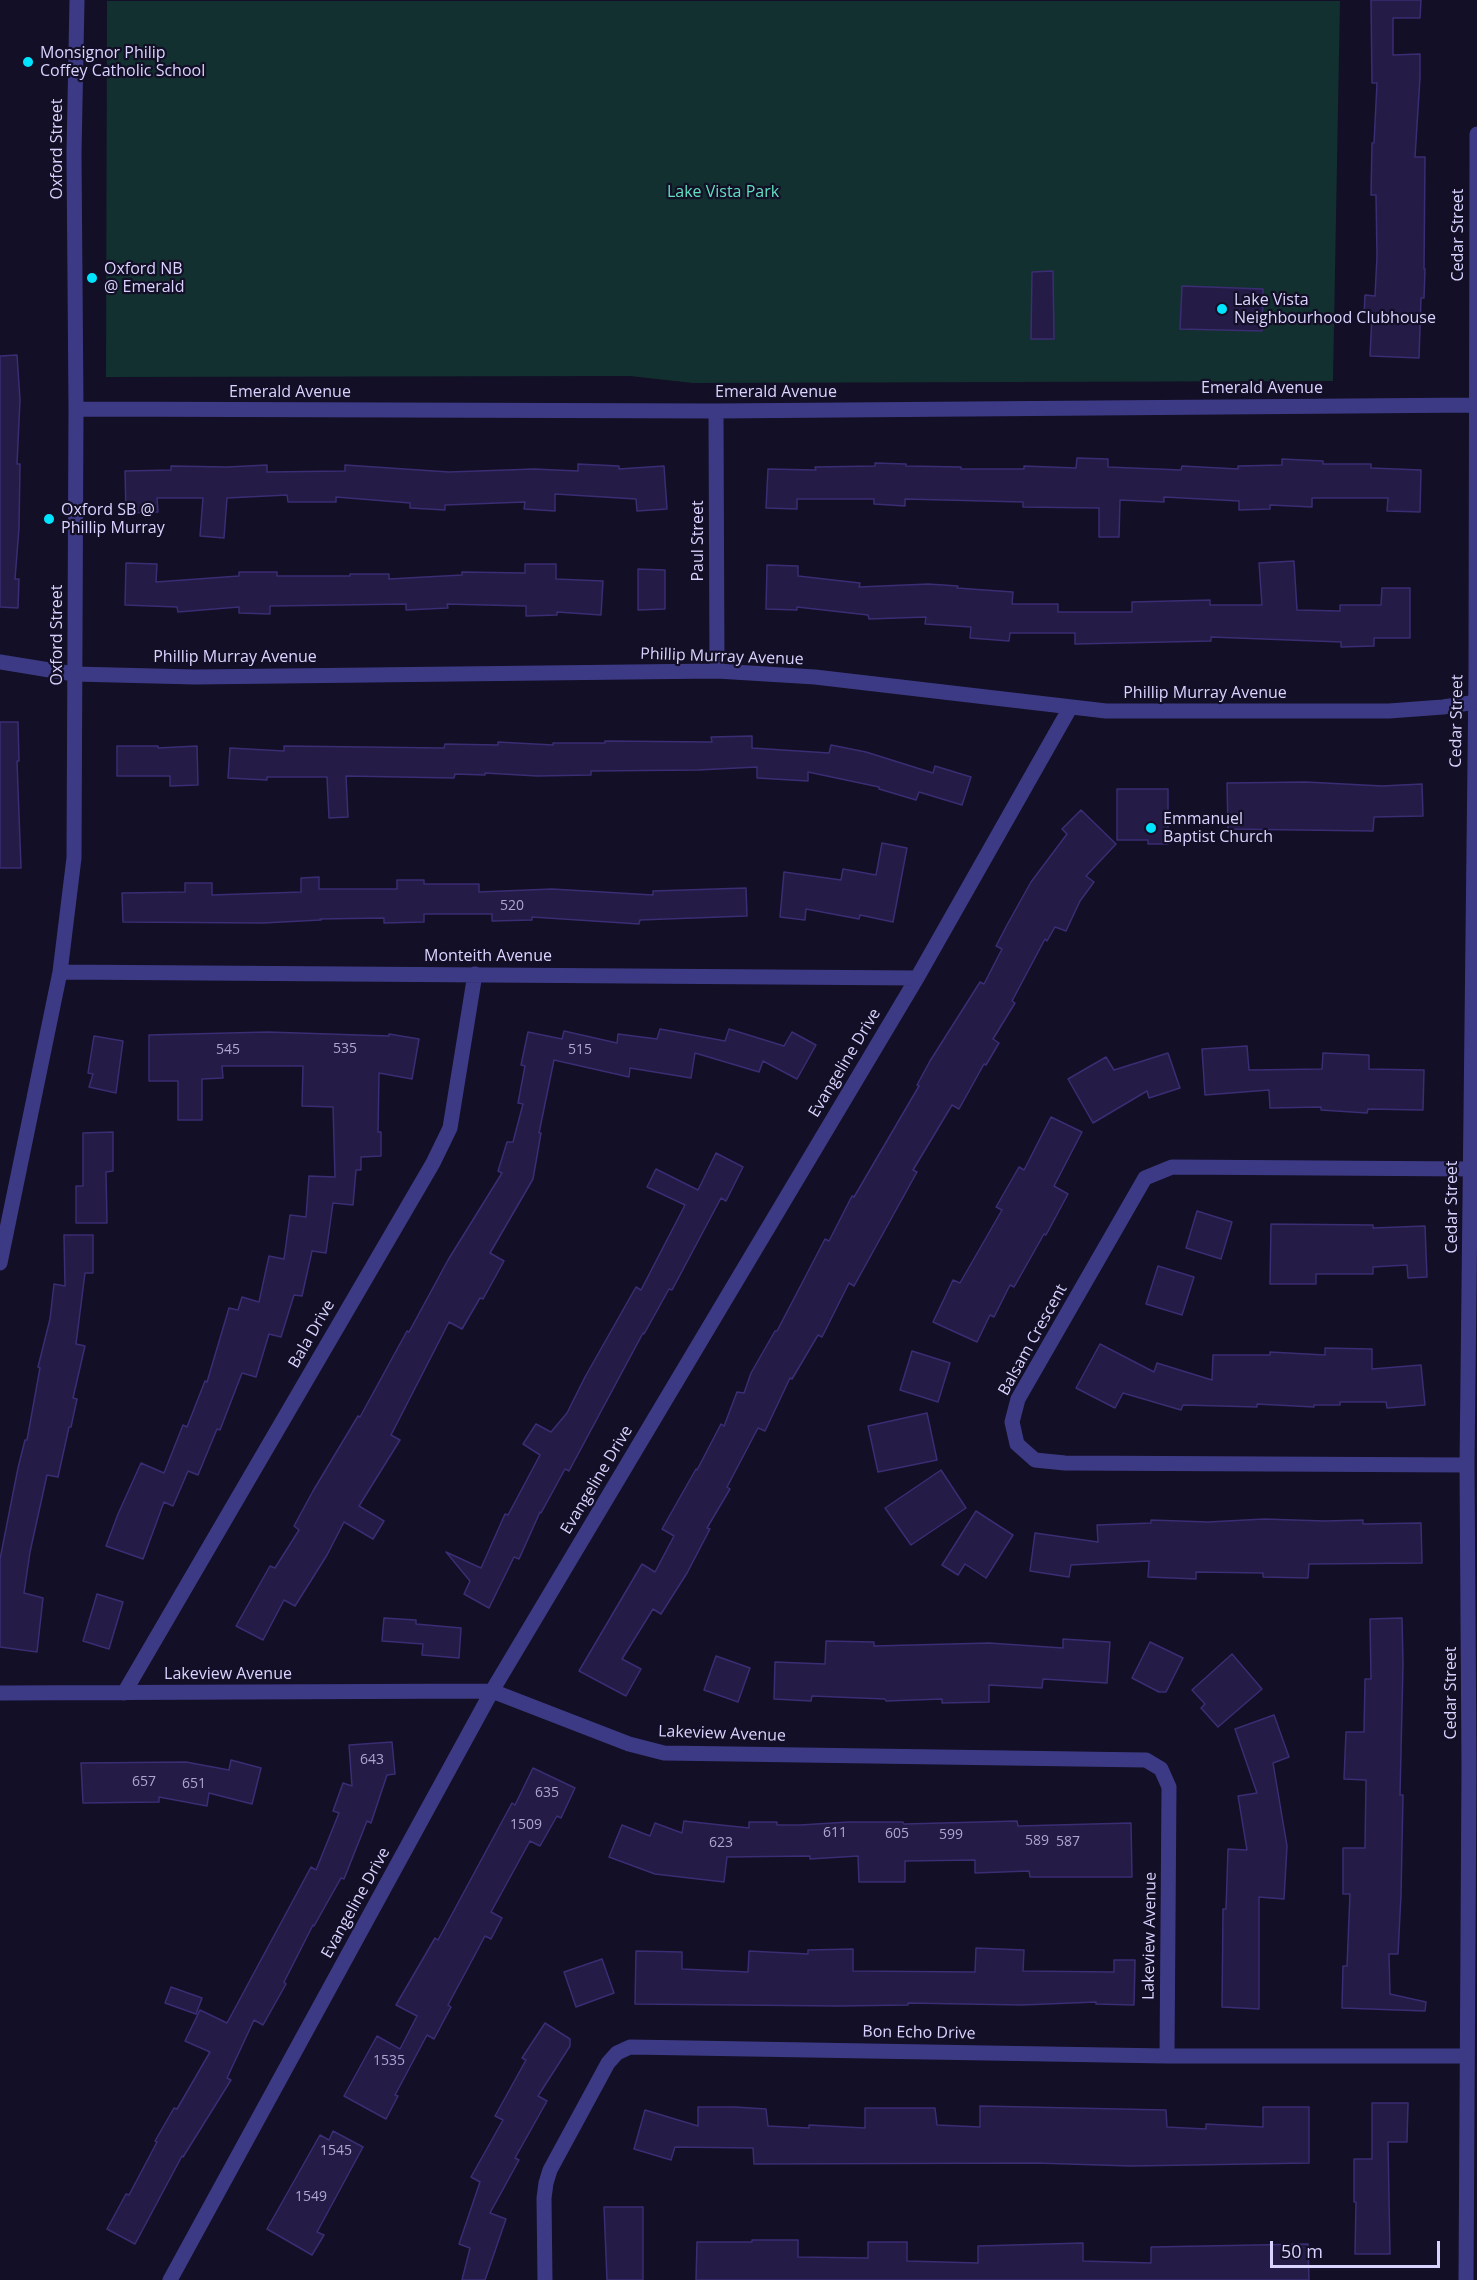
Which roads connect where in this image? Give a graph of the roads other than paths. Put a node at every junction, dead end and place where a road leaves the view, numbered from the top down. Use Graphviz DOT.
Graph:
graph roads {
  1 [pos="77,0"];
  2 [pos="1477,134"];
  3 [pos="1476,405"];
  4 [pos="76,409"];
  5 [pos="716,411"];
  6 [pos="0,663"];
  7 [pos="717,671"];
  8 [pos="74,674"];
  9 [pos="1476,702"];
  10 [pos="1070,708"];
  11 [pos="60,972"];
  12 [pos="475,974"];
  13 [pos="917,978"];
  14 [pos="1474,1001"];
  15 [pos="1471,1169"];
  16 [pos="0,1263"];
  17 [pos="1467,1465"];
  18 [pos="492,1691"];
  19 [pos="0,1693"];
  20 [pos="124,1693"];
  21 [pos="1167,2056"];
  22 [pos="1467,2056"];
  23 [pos="170,2280"];
  24 [pos="545,2280"];
  25 [pos="1466,2280"];
  1 -- 4 [label="street, Oxford Street"];
  2 -- 3 [label="street, Cedar Street"];
  3 -- 5 [label="street, Emerald Avenue"];
  3 -- 9 [label="street, Cedar Street"];
  4 -- 5 [label="street, Emerald Avenue"];
  4 -- 8 [label="street, Oxford Street"];
  5 -- 7 [label="street, Paul Street"];
  6 -- 8 [label="street, Phillip Murray Avenue"];
  7 -- 8 [label="street, Phillip Murray Avenue"];
  7 -- 10 [label="street, Phillip Murray Avenue"];
  8 -- 11 [label="street, Oxford Street"];
  9 -- 10 [label="street, Phillip Murray Avenue"];
  9 -- 14 [label="street, Cedar Street"];
  10 -- 13 [label="street, Evangeline Drive"];
  11 -- 12 [label="street, Monteith Avenue"];
  11 -- 16 [label="street, Oxford Street"];
  12 -- 13 [label="street, Monteith Avenue"];
  12 -- 20 [label="street, Bala Drive"];
  13 -- 18 [label="street, Evangeline Drive"];
  14 -- 15 [label="street, Cedar Street"];
  15 -- 17 [label="street, Cedar Street"];
  15 -- 17 [label="street, Balsam Crescent"];
  17 -- 22 [label="street, Cedar Street"];
  18 -- 20 [label="street, Lakeview Avenue"];
  18 -- 21 [label="street, Lakeview Avenue"];
  18 -- 23 [label="street, Evangeline Drive"];
  19 -- 20 [label="street, Lakeview Avenue"];
  21 -- 22 [label="street, Bon Echo Drive"];
  21 -- 24 [label="street, Bon Echo Drive"];
  22 -- 25 [label="street, Cedar Street"];
}
